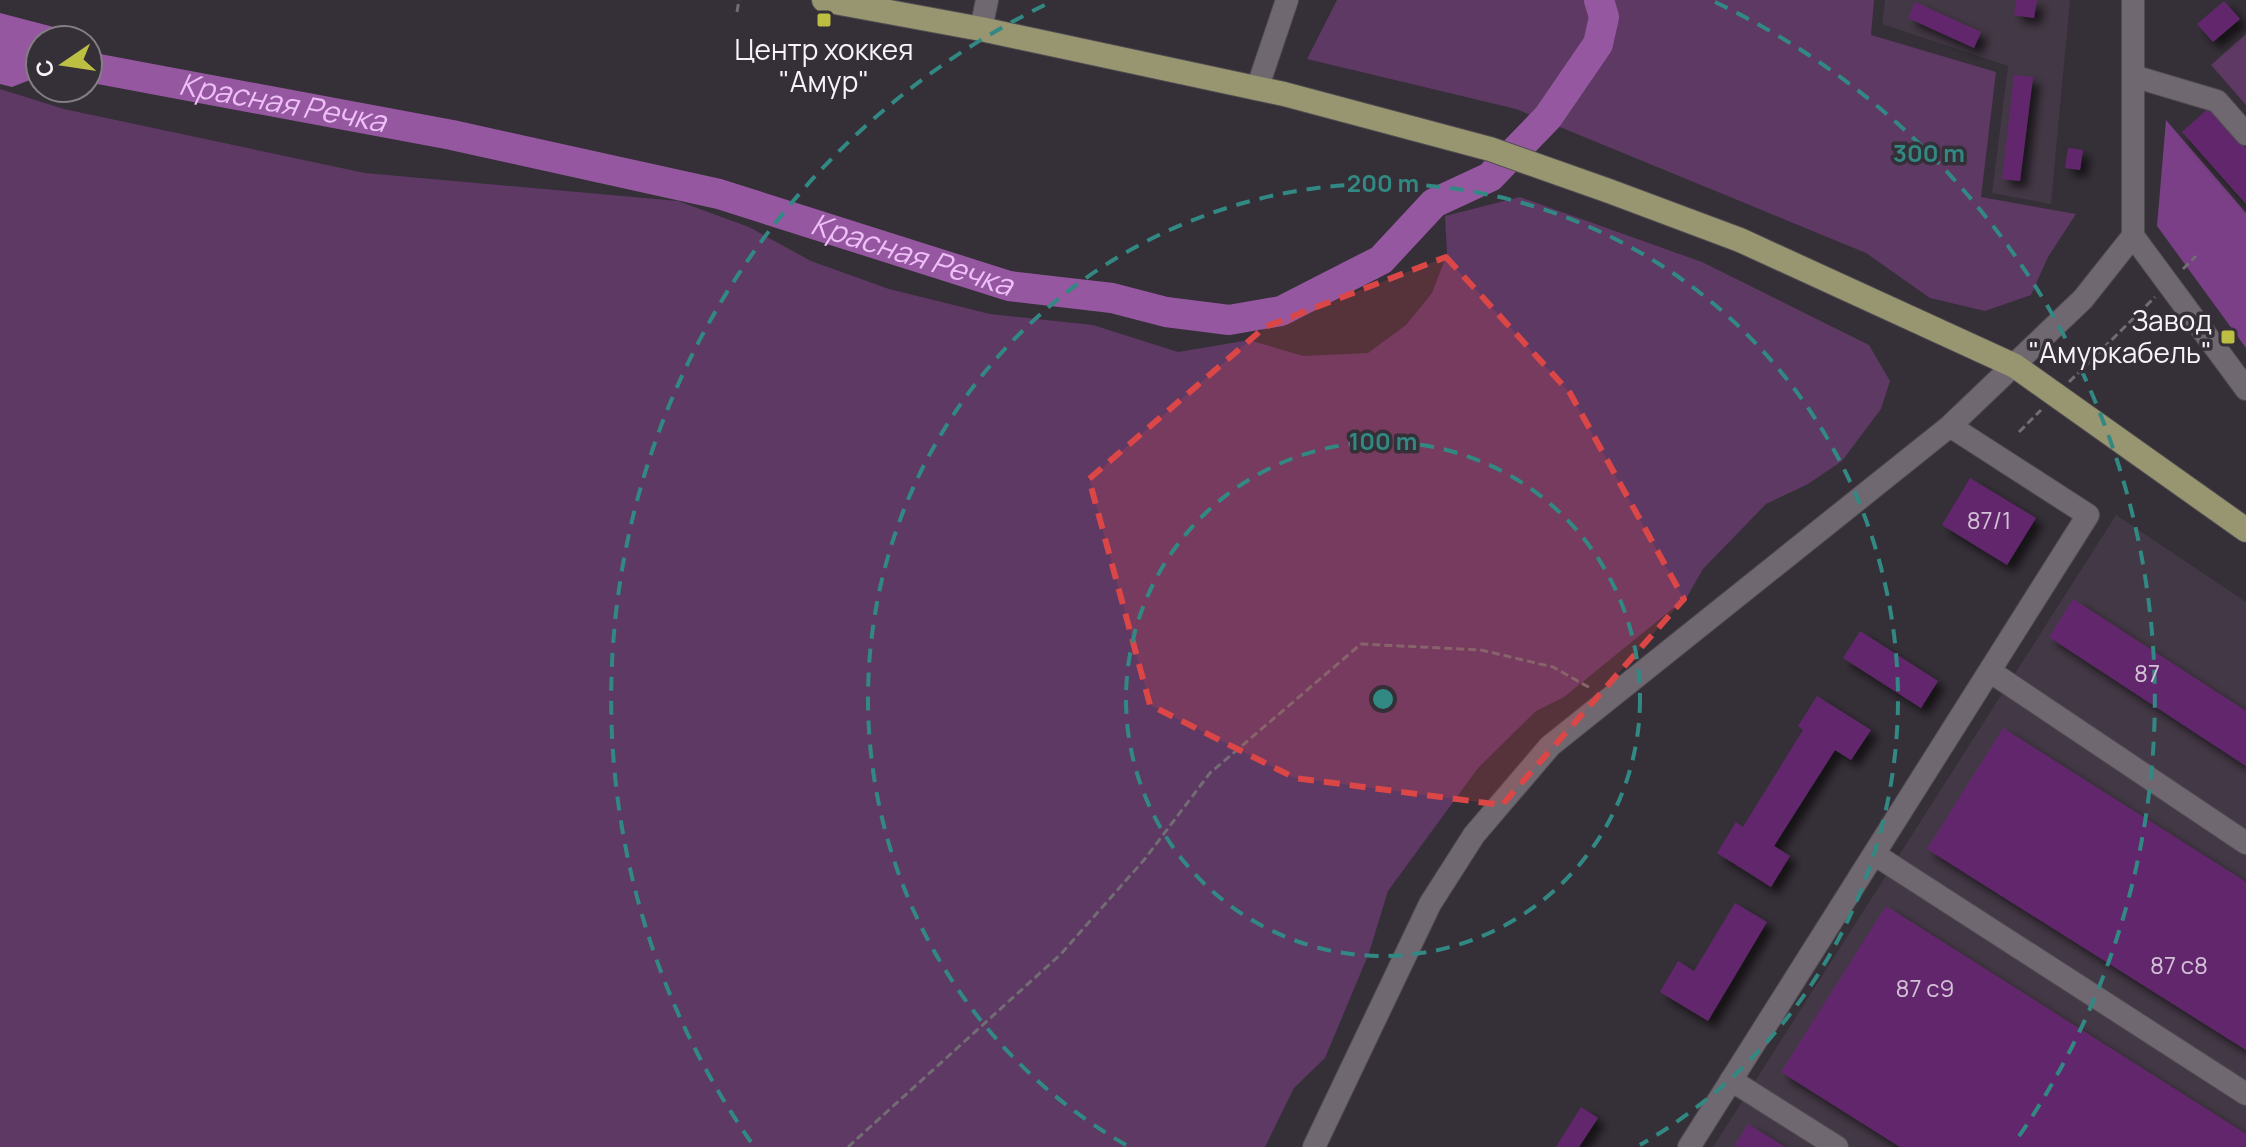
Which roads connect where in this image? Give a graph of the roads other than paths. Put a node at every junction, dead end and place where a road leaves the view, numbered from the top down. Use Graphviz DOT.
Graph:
graph roads {
  1 [pos="824,0"];
  2 [pos="987,0"];
  3 [pos="1287,0"];
  4 [pos="2133,0"];
  5 [pos="981,29"];
  6 [pos="2133,76"];
  7 [pos="1257,89"];
  8 [pos="2246,134"];
  9 [pos="2133,236"];
  10 [pos="2015,366"];
  11 [pos="2246,389"];
  12 [pos="1950,426"];
  13 [pos="2246,530"];
  14 [pos="1991,672"];
  15 [pos="2246,843"];
  16 [pos="1874,854"];
  17 [pos="1731,1080"];
  18 [pos="2246,1094"];
  19 [pos="1314,1147"];
  20 [pos="1689,1147"];
  21 [pos="1837,1147"];
  1 -- 5 [label="main road"];
  2 -- 5 [label="street"];
  3 -- 7 [label="street"];
  4 -- 6 [label="street"];
  5 -- 7 [label="main road"];
  6 -- 8 [label="street"];
  6 -- 9 [label="street"];
  7 -- 10 [label="main road"];
  9 -- 10 [label="street"];
  9 -- 11 [label="street"];
  10 -- 12 [label="street"];
  10 -- 13 [label="main road"];
  12 -- 14 [label="street"];
  12 -- 19 [label="street"];
  14 -- 15 [label="street"];
  14 -- 16 [label="street"];
  16 -- 17 [label="street"];
  16 -- 18 [label="street"];
  17 -- 20 [label="street"];
  17 -- 21 [label="street"];
}
